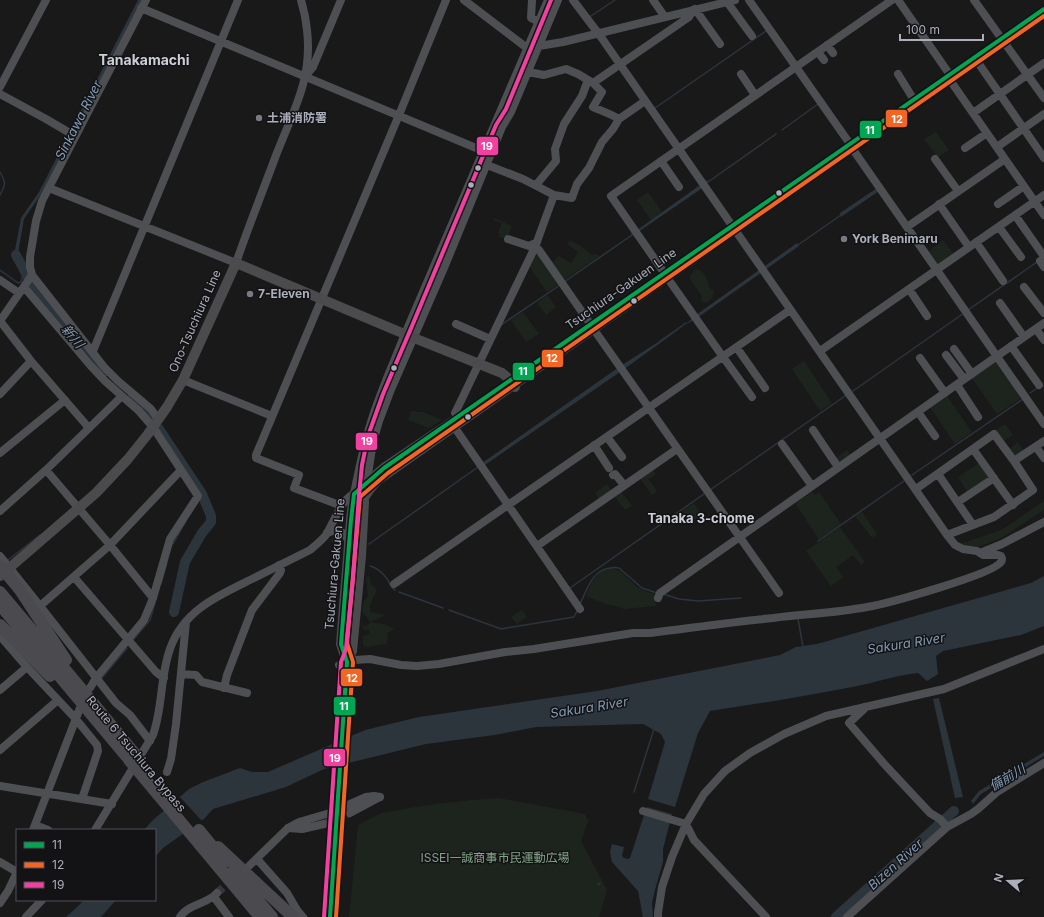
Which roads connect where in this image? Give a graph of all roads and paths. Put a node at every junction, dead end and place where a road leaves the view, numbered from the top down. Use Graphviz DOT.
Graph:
graph roads {
  1 [pos="46,0"];
  2 [pos="146,0"];
  3 [pos="238,0"];
  4 [pos="301,0"];
  5 [pos="341,0"];
  6 [pos="446,0"];
  7 [pos="464,0"];
  8 [pos="532,0"];
  9 [pos="548,0"];
  10 [pos="558,0"];
  11 [pos="573,0"];
  12 [pos="653,0"];
  13 [pos="749,0"];
  14 [pos="892,0"];
  15 [pos="898,0"];
  16 [pos="731,1"];
  17 [pos="978,1"];
  18 [pos="142,8"];
  19 [pos="1044,9"];
  20 [pos="694,10"];
  21 [pos="1044,14"];
  22 [pos="664,17"];
  23 [pos="1044,19"];
  24 [pos="539,22"];
  25 [pos="598,33"];
  26 [pos="752,36"];
  27 [pos="220,41"];
  28 [pos="1004,42"];
  29 [pos="720,44"];
  30 [pos="827,45"];
  31 [pos="538,47"];
  32 [pos="528,48"];
  33 [pos="818,52"];
  34 [pos="833,53"];
  35 [pos="824,60"];
  36 [pos="1044,63"];
  37 [pos="620,64"];
  38 [pos="979,64"];
  39 [pos="796,67"];
  40 [pos="528,72"];
  41 [pos="741,74"];
  42 [pos="898,74"];
  43 [pos="1028,75"];
  44 [pos="305,76"];
  45 [pos="951,79"];
  46 [pos="590,82"];
  47 [pos="0,87"];
  48 [pos="0,94"];
  49 [pos="1000,94"];
  50 [pos="755,95"];
  51 [pos="1044,98"];
  52 [pos="914,100"];
  53 [pos="645,101"];
  54 [pos="973,113"];
  55 [pos="1044,114"];
  56 [pos="399,116"];
  57 [pos="619,119"];
  58 [pos="1024,128"];
  59 [pos="987,133"];
  60 [pos="71,134"];
  61 [pos="852,147"];
  62 [pos="997,147"];
  63 [pos="965,148"];
  64 [pos="678,149"];
  65 [pos="488,152"];
  66 [pos="1005,158"];
  67 [pos="1044,158"];
  68 [pos="936,159"];
  69 [pos="661,161"];
  70 [pos="483,163"];
  71 [pos="536,186"];
  72 [pos="1024,186"];
  73 [pos="679,187"];
  74 [pos="49,188"];
  75 [pos="958,191"];
  76 [pos="554,195"];
  77 [pos="1044,195"];
  78 [pos="1035,202"];
  79 [pos="939,204"];
  80 [pos="998,204"];
  81 [pos="1015,215"];
  82 [pos="1044,215"];
  83 [pos="907,226"];
  84 [pos="144,227"];
  85 [pos="999,227"];
  86 [pos="734,230"];
  87 [pos="508,239"];
  88 [pos="536,245"];
  89 [pos="973,245"];
  90 [pos="1021,257"];
  91 [pos="1042,261"];
  92 [pos="236,263"];
  93 [pos="937,269"];
  94 [pos="668,278"];
  95 [pos="0,280"];
  96 [pos="1003,280"];
  97 [pos="27,283"];
  98 [pos="1024,287"];
  99 [pos="909,289"];
  100 [pos="322,299"];
  101 [pos="1000,303"];
  102 [pos="790,310"];
  103 [pos="1044,313"];
  104 [pos="927,316"];
  105 [pos="0,321"];
  106 [pos="589,322"];
  107 [pos="1044,323"];
  108 [pos="456,324"];
  109 [pos="1036,329"];
  110 [pos="597,334"];
  111 [pos="410,336"];
  112 [pos="1024,337"];
  113 [pos="490,339"];
  114 [pos="1044,340"];
  115 [pos="1011,346"];
  116 [pos="737,348"];
  117 [pos="954,350"];
  118 [pos="93,351"];
  119 [pos="820,351"];
  120 [pos="946,355"];
  121 [pos="997,356"];
  122 [pos="722,357"];
  123 [pos="920,358"];
  124 [pos="31,361"];
  125 [pos="478,363"];
  126 [pos="972,374"];
  127 [pos="964,379"];
  128 [pos="183,380"];
  129 [pos="513,384"];
  130 [pos="957,385"];
  131 [pos="1039,385"];
  132 [pos="765,388"];
  133 [pos="945,393"];
  134 [pos="0,394"];
  135 [pos="122,396"];
  136 [pos="752,397"];
  137 [pos="65,400"];
  138 [pos="648,408"];
  139 [pos="918,412"];
  140 [pos="272,416"];
  141 [pos="978,417"];
  142 [pos="458,418"];
  143 [pos="156,423"];
  144 [pos="1044,424"];
  145 [pos="89,428"];
  146 [pos="455,428"];
  147 [pos="813,430"];
  148 [pos="935,436"];
  149 [pos="607,437"];
  150 [pos="880,438"];
  151 [pos="1044,441"];
  152 [pos="782,444"];
  153 [pos="594,446"];
  154 [pos="1036,447"];
  155 [pos="677,449"];
  156 [pos="973,449"];
  157 [pos="0,453"];
  158 [pos="622,457"];
  159 [pos="1044,458"];
  160 [pos="1014,461"];
  161 [pos="838,467"];
  162 [pos="46,470"];
  163 [pos="180,470"];
  164 [pos="938,474"];
  165 [pos="994,478"];
  166 [pos="624,486"];
  167 [pos="812,486"];
  168 [pos="366,487"];
  169 [pos="916,489"];
  170 [pos="354,494"];
  171 [pos="958,502"];
  172 [pos="1013,504"];
  173 [pos="508,505"];
  174 [pos="342,506"];
  175 [pos="78,508"];
  176 [pos="0,511"];
  177 [pos="1044,522"];
  178 [pos="974,525"];
  179 [pos="327,533"];
  180 [pos="947,535"];
  181 [pos="740,537"];
  182 [pos="349,543"];
  183 [pos="110,545"];
  184 [pos="538,546"];
  185 [pos="980,553"];
  186 [pos="0,556"];
  187 [pos="279,565"];
  188 [pos="4,570"];
  189 [pos="74,577"];
  190 [pos="394,584"];
  191 [pos="0,592"];
  192 [pos="779,593"];
  193 [pos="153,598"];
  194 [pos="658,598"];
  195 [pos="0,605"];
  196 [pos="40,606"];
  197 [pos="580,609"];
  198 [pos="186,621"];
  199 [pos="0,626"];
  200 [pos="0,636"];
  201 [pos="128,640"];
  202 [pos="1044,649"];
  203 [pos="344,666"];
  204 [pos="27,667"];
  205 [pos="181,674"];
  206 [pos="96,678"];
  207 [pos="164,678"];
  208 [pos="224,688"];
  209 [pos="0,690"];
  210 [pos="247,693"];
  211 [pos="83,697"];
  212 [pos="58,700"];
  213 [pos="865,707"];
  214 [pos="75,718"];
  215 [pos="150,741"];
  216 [pos="0,750"];
  217 [pos="132,757"];
  218 [pos="1044,763"];
  219 [pos="167,772"];
  220 [pos="0,786"];
  221 [pos="47,793"];
  222 [pos="82,799"];
  223 [pos="112,804"];
  224 [pos="338,805"];
  225 [pos="643,811"];
  226 [pos="350,814"];
  227 [pos="943,823"];
  228 [pos="324,824"];
  229 [pos="686,824"];
  230 [pos="34,828"];
  231 [pos="288,828"];
  232 [pos="96,829"];
  233 [pos="257,859"];
  234 [pos="0,862"];
  235 [pos="225,866"];
  236 [pos="249,866"];
  237 [pos="16,871"];
  238 [pos="16,874"];
  239 [pos="41,901"];
  240 [pos="0,903"];
  241 [pos="182,916"];
  242 [pos="26,917"];
  243 [pos="229,917"];
  244 [pos="252,917"];
  245 [pos="260,917"];
  246 [pos="272,917"];
  247 [pos="293,917"];
  248 [pos="303,917"];
  249 [pos="330,917"];
  250 [pos="658,917"];
  251 [pos="766,917"];
  252 [pos="847,917"];
  1 -- 47 [label="street"];
  2 -- 18 [label="street"];
  3 -- 27 [label="street"];
  4 -- 44 [label="street"];
  5 -- 44 [label="street"];
  6 -- 56 [label="street"];
  7 -- 32 [label="street"];
  8 -- 24 [label="street"];
  9 -- 24 [label="street"];
  10 -- 31 [label="street"];
  11 -- 25 [label="street"];
  12 -- 22 [label="street"];
  13 -- 39 [label="street"];
  14 -- 30 [label="street"];
  15 -- 45 [label="street"];
  16 -- 20 [label="street"];
  16 -- 26 [label="street"];
  17 -- 28 [label="street"];
  18 -- 27 [label="street"];
  18 -- 60 [label="street"];
  19 -- 28 [label="main road, Tsuchiura-Gakuen Line"];
  20 -- 22 [label="street"];
  20 -- 29 [label="street"];
  20 -- 37 [label="street"];
  21 -- 203 [label="main road, bridge"];
  22 -- 25 [label="street"];
  23 -- 28 [label="main road, Tsuchiura-Gakuen Line"];
  24 -- 32 [label="street"];
  25 -- 31 [label="street"];
  25 -- 37 [label="street"];
  27 -- 44 [label="street"];
  27 -- 84 [label="street"];
  28 -- 38 [label="main road, Tsuchiura-Gakuen Line"];
  28 -- 43 [label="street"];
  28 -- 45 [label="main road, Tsuchiura-Gakuen Line"];
  30 -- 33 [label="street"];
  30 -- 34 [label="street"];
  31 -- 32 [label="street"];
  31 -- 40 [label="street"];
  32 -- 65 [label="street"];
  33 -- 35 [label="street"];
  33 -- 39 [label="street"];
  36 -- 43 [label="street"];
  37 -- 46 [label="street"];
  37 -- 53 [label="street"];
  38 -- 45 [label="main road, Tsuchiura-Gakuen Line"];
  38 -- 49 [label="street"];
  39 -- 50 [label="street"];
  39 -- 61 [label="street"];
  40 -- 46 [label="street"];
  40 -- 65 [label="street"];
  41 -- 50 [label="street"];
  42 -- 52 [label="street"];
  43 -- 49 [label="street"];
  43 -- 51 [label="street"];
  44 -- 56 [label="street"];
  44 -- 92 [label="street"];
  45 -- 52 [label="main road, Tsuchiura-Gakuen Line"];
  45 -- 54 [label="street"];
  45 -- 61 [label="main road, Tsuchiura-Gakuen Line"];
  46 -- 57 [label="street"];
  46 -- 71 [label="street"];
  48 -- 60 [label="street"];
  49 -- 54 [label="street"];
  49 -- 58 [label="street"];
  50 -- 64 [label="street"];
  52 -- 61 [label="main road, Tsuchiura-Gakuen Line"];
  53 -- 57 [label="street"];
  53 -- 64 [label="street"];
  54 -- 59 [label="street"];
  55 -- 58 [label="street"];
  56 -- 65 [label="street"];
  56 -- 100 [label="street"];
  57 -- 76 [label="street"];
  58 -- 62 [label="street"];
  58 -- 67 [label="street"];
  59 -- 62 [label="street"];
  59 -- 63 [label="street"];
  60 -- 74 [label="street"];
  61 -- 83 [label="street"];
  61 -- 86 [label="main road, Tsuchiura-Gakuen Line"];
  62 -- 66 [label="street"];
  64 -- 69 [label="street"];
  64 -- 86 [label="street"];
  65 -- 70 [label="street"];
  66 -- 72 [label="street"];
  66 -- 75 [label="street"];
  68 -- 75 [label="street"];
  69 -- 73 [label="street"];
  69 -- 94 [label="street"];
  70 -- 71 [label="street"];
  70 -- 111 [label="street"];
  71 -- 76 [label="street"];
  72 -- 78 [label="street"];
  72 -- 80 [label="street"];
  74 -- 84 [label="street"];
  74 -- 97 [label="street"];
  75 -- 79 [label="street"];
  76 -- 88 [label="street"];
  77 -- 78 [label="street"];
  78 -- 81 [label="street"];
  78 -- 82 [label="street"];
  79 -- 83 [label="street"];
  79 -- 89 [label="street"];
  81 -- 85 [label="street"];
  81 -- 91 [label="street"];
  83 -- 93 [label="street"];
  84 -- 92 [label="street"];
  84 -- 118 [label="street"];
  85 -- 89 [label="street"];
  85 -- 90 [label="street"];
  86 -- 94 [label="main road, Tsuchiura-Gakuen Line"];
  86 -- 102 [label="street"];
  86 -- 129 [label="main road, Tsuchiura-Gakuen Line"];
  87 -- 88 [label="street"];
  88 -- 106 [label="street"];
  88 -- 113 [label="street"];
  89 -- 93 [label="street"];
  89 -- 96 [label="street"];
  92 -- 100 [label="main road, Ono-Tsuchiura Line"];
  92 -- 128 [label="main road, Ono-Tsuchiura Line"];
  93 -- 99 [label="street"];
  93 -- 121 [label="street"];
  94 -- 122 [label="street"];
  94 -- 129 [label="main road, Tsuchiura-Gakuen Line"];
  95 -- 97 [label="street"];
  97 -- 105 [label="street"];
  97 -- 118 [label="street"];
  97 -- 135 [label="street"];
  98 -- 103 [label="street"];
  99 -- 104 [label="street"];
  99 -- 119 [label="street"];
  100 -- 111 [label="main road, Ono-Tsuchiura Line"];
  100 -- 140 [label="street"];
  101 -- 112 [label="street"];
  102 -- 116 [label="street"];
  102 -- 119 [label="street"];
  105 -- 124 [label="street"];
  107 -- 109 [label="street"];
  108 -- 113 [label="street"];
  109 -- 112 [label="street"];
  109 -- 114 [label="street"];
  110 -- 138 [label="street"];
  111 -- 125 [label="main road, Ono-Tsuchiura Line"];
  111 -- 168 [label="street"];
  111 -- 170 [label="street"];
  112 -- 115 [label="street"];
  113 -- 125 [label="street"];
  115 -- 121 [label="street"];
  115 -- 131 [label="street"];
  116 -- 122 [label="street"];
  116 -- 132 [label="street"];
  117 -- 126 [label="street"];
  118 -- 143 [label="street"];
  119 -- 150 [label="street"];
  120 -- 127 [label="street"];
  121 -- 126 [label="street"];
  121 -- 144 [label="street"];
  122 -- 136 [label="street"];
  122 -- 138 [label="street"];
  123 -- 133 [label="street"];
  124 -- 134 [label="street"];
  124 -- 137 [label="street"];
  125 -- 129 [label="main road, Ono-Tsuchiura Line"];
  125 -- 142 [label="street"];
  126 -- 127 [label="street"];
  127 -- 130 [label="street"];
  128 -- 140 [label="street"];
  128 -- 143 [label="main road, Ono-Tsuchiura Line"];
  129 -- 142 [label="main road, Tsuchiura-Gakuen Line"];
  129 -- 146 [label="main road, Tsuchiura-Gakuen Line"];
  130 -- 133 [label="street"];
  130 -- 141 [label="street"];
  133 -- 139 [label="street"];
  135 -- 143 [label="street"];
  135 -- 145 [label="street"];
  137 -- 145 [label="street"];
  137 -- 157 [label="street"];
  138 -- 149 [label="street"];
  138 -- 155 [label="street"];
  139 -- 148 [label="street"];
  139 -- 150 [label="street"];
  140 -- 174 [label="street"];
  142 -- 168 [label="main road, Tsuchiura-Gakuen Line"];
  143 -- 163 [label="street"];
  143 -- 175 [label="main road, Ono-Tsuchiura Line"];
  145 -- 162 [label="street"];
  146 -- 168 [label="main road, Tsuchiura-Gakuen Line"];
  146 -- 173 [label="street"];
  147 -- 161 [label="street"];
  149 -- 153 [label="street"];
  149 -- 158 [label="street"];
  150 -- 161 [label="street"];
  150 -- 169 [label="street"];
  151 -- 154 [label="street"];
  152 -- 167 [label="street"];
  153 -- 166 [label="street"];
  153 -- 173 [label="street"];
  154 -- 159 [label="street"];
  154 -- 160 [label="street"];
  155 -- 166 [label="street"];
  155 -- 181 [label="street"];
  156 -- 160 [label="street"];
  156 -- 164 [label="street"];
  156 -- 165 [label="street"];
  160 -- 172 [label="street"];
  161 -- 167 [label="street"];
  162 -- 175 [label="street"];
  162 -- 176 [label="street"];
  163 -- 183 [label="street"];
  163 -- 193 [label="street"];
  164 -- 169 [label="street"];
  164 -- 171 [label="street"];
  165 -- 171 [label="street"];
  165 -- 172 [label="street"];
  166 -- 184 [label="street"];
  167 -- 181 [label="street"];
  168 -- 170 [label="main road, Tsuchiura-Gakuen Line"];
  168 -- 203 [label="main road, Tsuchiura-Gakuen Line"];
  169 -- 180 [label="street"];
  170 -- 174 [label="street"];
  170 -- 182 [label="main road, Tsuchiura-Gakuen Line"];
  171 -- 178 [label="street"];
  172 -- 178 [label="street"];
  173 -- 184 [label="street"];
  173 -- 190 [label="street"];
  174 -- 179 [label="street"];
  175 -- 183 [label="street"];
  175 -- 188 [label="main road, Ono-Tsuchiura Line"];
  177 -- 185 [label="street"];
  178 -- 180 [label="street"];
  179 -- 182 [label="street"];
  179 -- 187 [label="street"];
  180 -- 185 [label="street"];
  181 -- 192 [label="street"];
  181 -- 194 [label="street"];
  182 -- 203 [label="main road, Tsuchiura-Gakuen Line"];
  183 -- 189 [label="street"];
  183 -- 193 [label="street"];
  184 -- 197 [label="street"];
  185 -- 203 [label="street"];
  186 -- 188 [label="street"];
  187 -- 198 [label="street"];
  187 -- 208 [label="street"];
  188 -- 196 [label="street"];
  188 -- 211 [label="highway"];
  189 -- 196 [label="street"];
  189 -- 201 [label="street"];
  191 -- 211 [label="highway, Route 6 Tsuchiura Bypass"];
  193 -- 201 [label="street"];
  195 -- 211 [label="highway, Route 6 Tsuchiura Bypass"];
  196 -- 206 [label="street"];
  198 -- 205 [label="street"];
  198 -- 207 [label="street"];
  199 -- 211 [label="highway"];
  200 -- 204 [label="street"];
  201 -- 206 [label="street"];
  201 -- 207 [label="street"];
  202 -- 213 [label="street"];
  203 -- 224 [label="main road, Tsuchiura-Gakuen Line"];
  204 -- 209 [label="street"];
  204 -- 212 [label="street"];
  205 -- 208 [label="street"];
  205 -- 219 [label="street"];
  206 -- 211 [label="street"];
  206 -- 215 [label="street"];
  207 -- 215 [label="street"];
  208 -- 210 [label="street"];
  211 -- 214 [label="street"];
  211 -- 217 [label="highway, Route 6 Tsuchiura Bypass"];
  212 -- 214 [label="street"];
  212 -- 216 [label="street"];
  213 -- 227 [label="street"];
  213 -- 229 [label="street"];
  214 -- 221 [label="street"];
  214 -- 222 [label="street"];
  215 -- 223 [label="street"];
  217 -- 235 [label="highway, Route 6 Tsuchiura Bypass, bridge"];
  217 -- 235 [label="highway, Route 6 Tsuchiura Bypass, bridge"];
  218 -- 227 [label="street"];
  220 -- 221 [label="street"];
  221 -- 222 [label="street"];
  221 -- 230 [label="street"];
  222 -- 223 [label="street"];
  223 -- 232 [label="street"];
  224 -- 226 [label="street"];
  224 -- 231 [label="street"];
  224 -- 249 [label="main road, Tsuchiura-Gakuen Line"];
  225 -- 229 [label="street"];
  227 -- 252 [label="street"];
  228 -- 231 [label="street"];
  229 -- 250 [label="street"];
  229 -- 251 [label="street"];
  231 -- 233 [label="street"];
  233 -- 236 [label="street"];
  233 -- 248 [label="street"];
  234 -- 237 [label="street"];
  235 -- 244 [label="highway"];
  235 -- 245 [label="highway, Route 6 Tsuchiura Bypass"];
  235 -- 246 [label="highway, Route 6 Tsuchiura Bypass"];
  235 -- 247 [label="highway"];
  238 -- 240 [label="street"];
  239 -- 242 [label="street"];
  241 -- 243 [label="street"];
}
